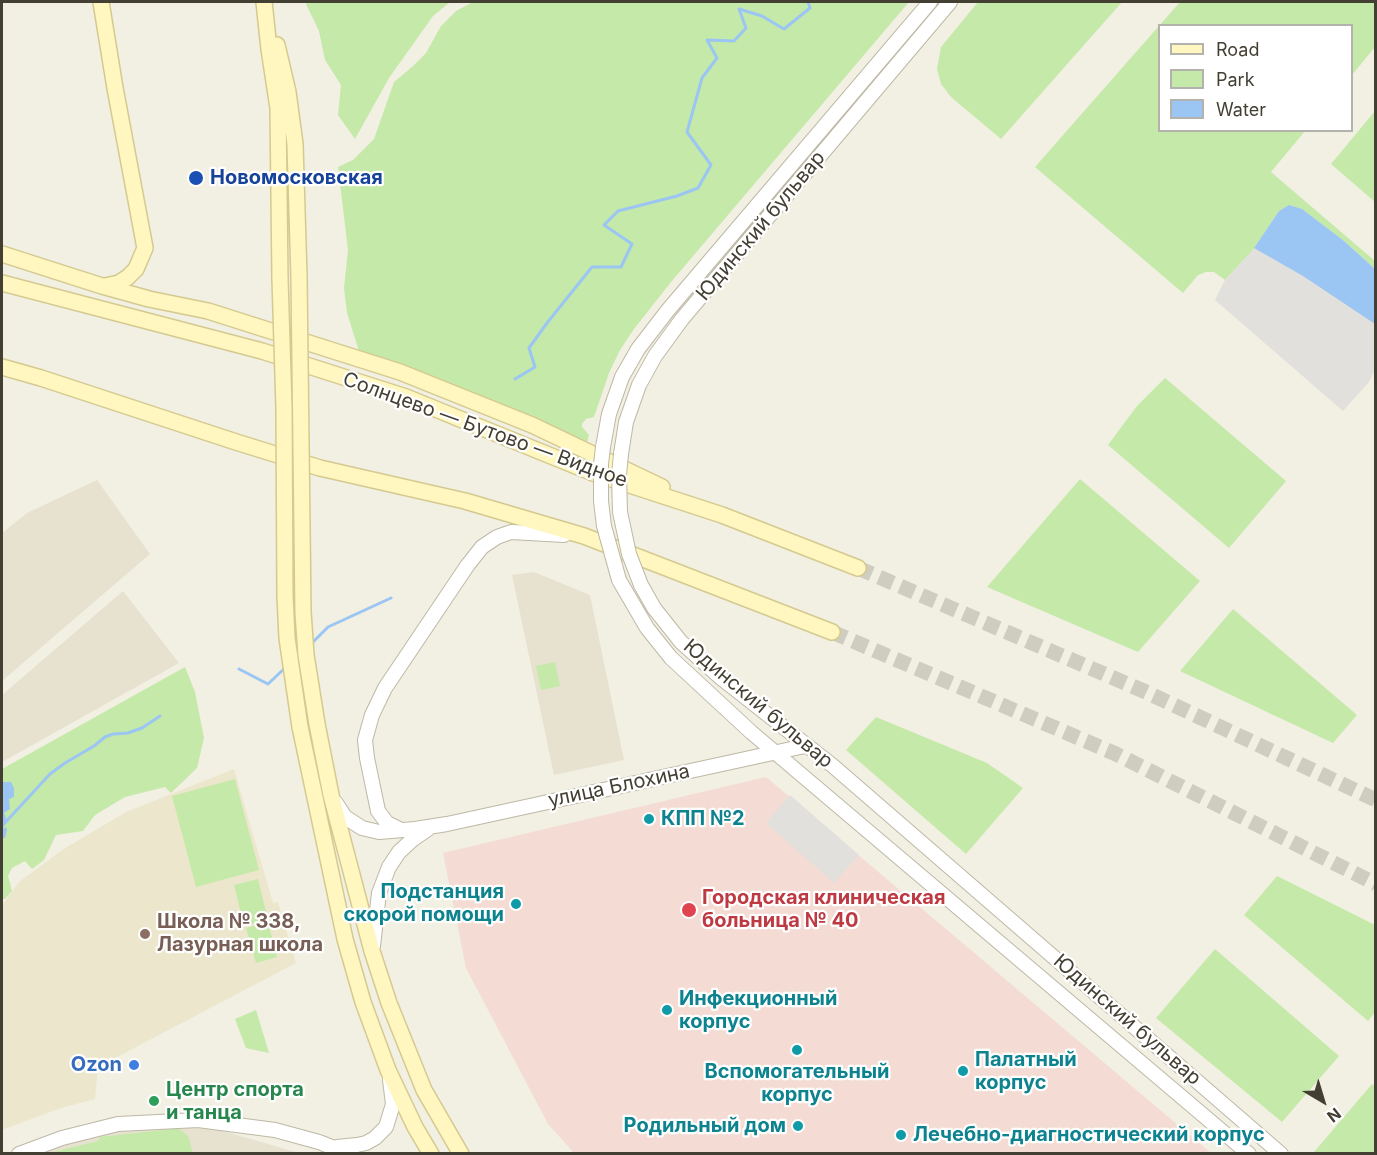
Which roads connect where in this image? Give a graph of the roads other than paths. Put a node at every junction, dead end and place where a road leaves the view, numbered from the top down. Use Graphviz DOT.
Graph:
graph roads {
  1 [pos="930,2"];
  2 [pos="950,2"];
  3 [pos="265,3"];
  4 [pos="100,4"];
  5 [pos="2,254"];
  6 [pos="2,283"];
  7 [pos="102,286"];
  8 [pos="2,367"];
  9 [pos="722,515"];
  10 [pos="584,536"];
  11 [pos="858,568"];
  12 [pos="832,632"];
  13 [pos="805,746"];
  14 [pos="774,752"];
  15 [pos="331,795"];
  16 [pos="433,827"];
  17 [pos="403,830"];
  18 [pos="372,951"];
  19 [pos="388,1071"];
  20 [pos="335,1147"];
  21 [pos="19,1154"];
  22 [pos="349,1154"];
  23 [pos="431,1154"];
  24 [pos="461,1154"];
  25 [pos="1249,1154"];
  26 [pos="1281,1154"];
  1 -- 14 [label="street, Юдинский бульвар, bridge"];
  2 -- 13 [label="street, Юдинский бульвар, bridge"];
  3 -- 15 [label="main road, bridge"];
  3 -- 19 [label="main road, bridge"];
  4 -- 7 [label="main road"];
  5 -- 7 [label="main road"];
  6 -- 9 [label="main road, Солнцево — Бутово — Видное"];
  7 -- 9 [label="main road"];
  8 -- 10 [label="main road"];
  9 -- 11 [label="main road, Солнцево — Бутово — Видное"];
  10 -- 12 [label="main road"];
  10 -- 17 [label="street"];
  13 -- 14 [label="street, улица Блохина"];
  13 -- 26 [label="street, Юдинский бульвар"];
  14 -- 16 [label="street, улица Блохина"];
  14 -- 25 [label="street, Юдинский бульвар"];
  15 -- 17 [label="street"];
  15 -- 18 [label="main road"];
  16 -- 17 [label="street"];
  16 -- 18 [label="street"];
  18 -- 24 [label="main road"];
  19 -- 20 [label="street"];
  19 -- 23 [label="main road"];
  20 -- 21 [label="street"];
  20 -- 22 [label="street"];
}
